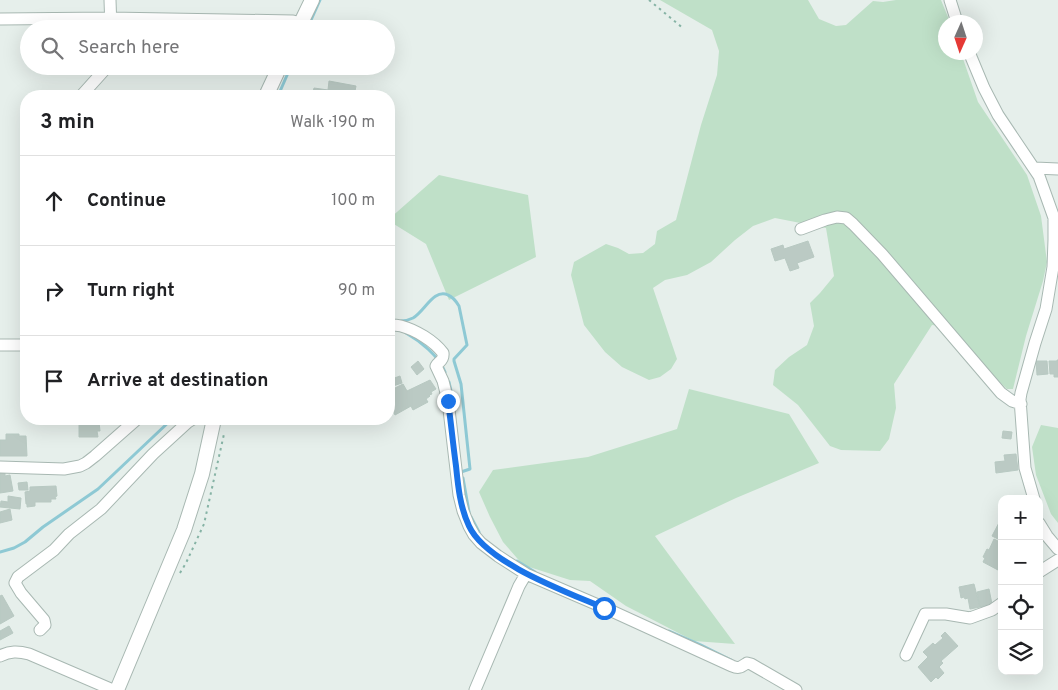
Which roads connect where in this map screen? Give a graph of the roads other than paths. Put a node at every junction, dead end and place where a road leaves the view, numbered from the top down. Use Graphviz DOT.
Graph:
graph roads {
  1 [pos="110,0"];
  2 [pos="312,0"];
  3 [pos="950,0"];
  4 [pos="955,15"];
  5 [pos="0,19"];
  6 [pos="22,20"];
  7 [pos="111,20"];
  8 [pos="302,20"];
  9 [pos="972,60"];
  10 [pos="100,75"];
  11 [pos="276,75"];
  12 [pos="86,90"];
  13 [pos="269,90"];
  14 [pos="1035,168"];
  15 [pos="1058,169"];
  16 [pos="801,229"];
  17 [pos="395,325"];
  18 [pos="0,345"];
  19 [pos="20,345"];
  20 [pos="1021,404"];
  21 [pos="130,425"];
  22 [pos="185,425"];
  23 [pos="213,425"];
  24 [pos="0,467"];
  25 [pos="1033,495"];
  26 [pos="1043,529"];
  27 [pos="1058,549"];
  28 [pos="1058,560"];
  29 [pos="1043,569"];
  30 [pos="526,574"];
  31 [pos="998,606"];
  32 [pos="40,630"];
  33 [pos="906,655"];
  34 [pos="0,656"];
  35 [pos="113,690"];
  36 [pos="117,690"];
  37 [pos="475,690"];
  38 [pos="796,690"];
  1 -- 7 [label="street"];
  2 -- 8 [label="street"];
  3 -- 4 [label="street"];
  5 -- 6 [label="street"];
  9 -- 14 [label="street"];
  10 -- 12 [label="street"];
  11 -- 13 [label="street"];
  14 -- 15 [label="street"];
  14 -- 20 [label="street"];
  16 -- 20 [label="street"];
  17 -- 30 [label="street"];
  18 -- 19 [label="street"];
  20 -- 25 [label="street"];
  21 -- 24 [label="street"];
  22 -- 32 [label="street"];
  23 -- 36 [label="street"];
  26 -- 27 [label="street"];
  28 -- 29 [label="street"];
  30 -- 37 [label="street"];
  30 -- 38 [label="street"];
  31 -- 33 [label="street"];
  34 -- 35 [label="street"];
}
